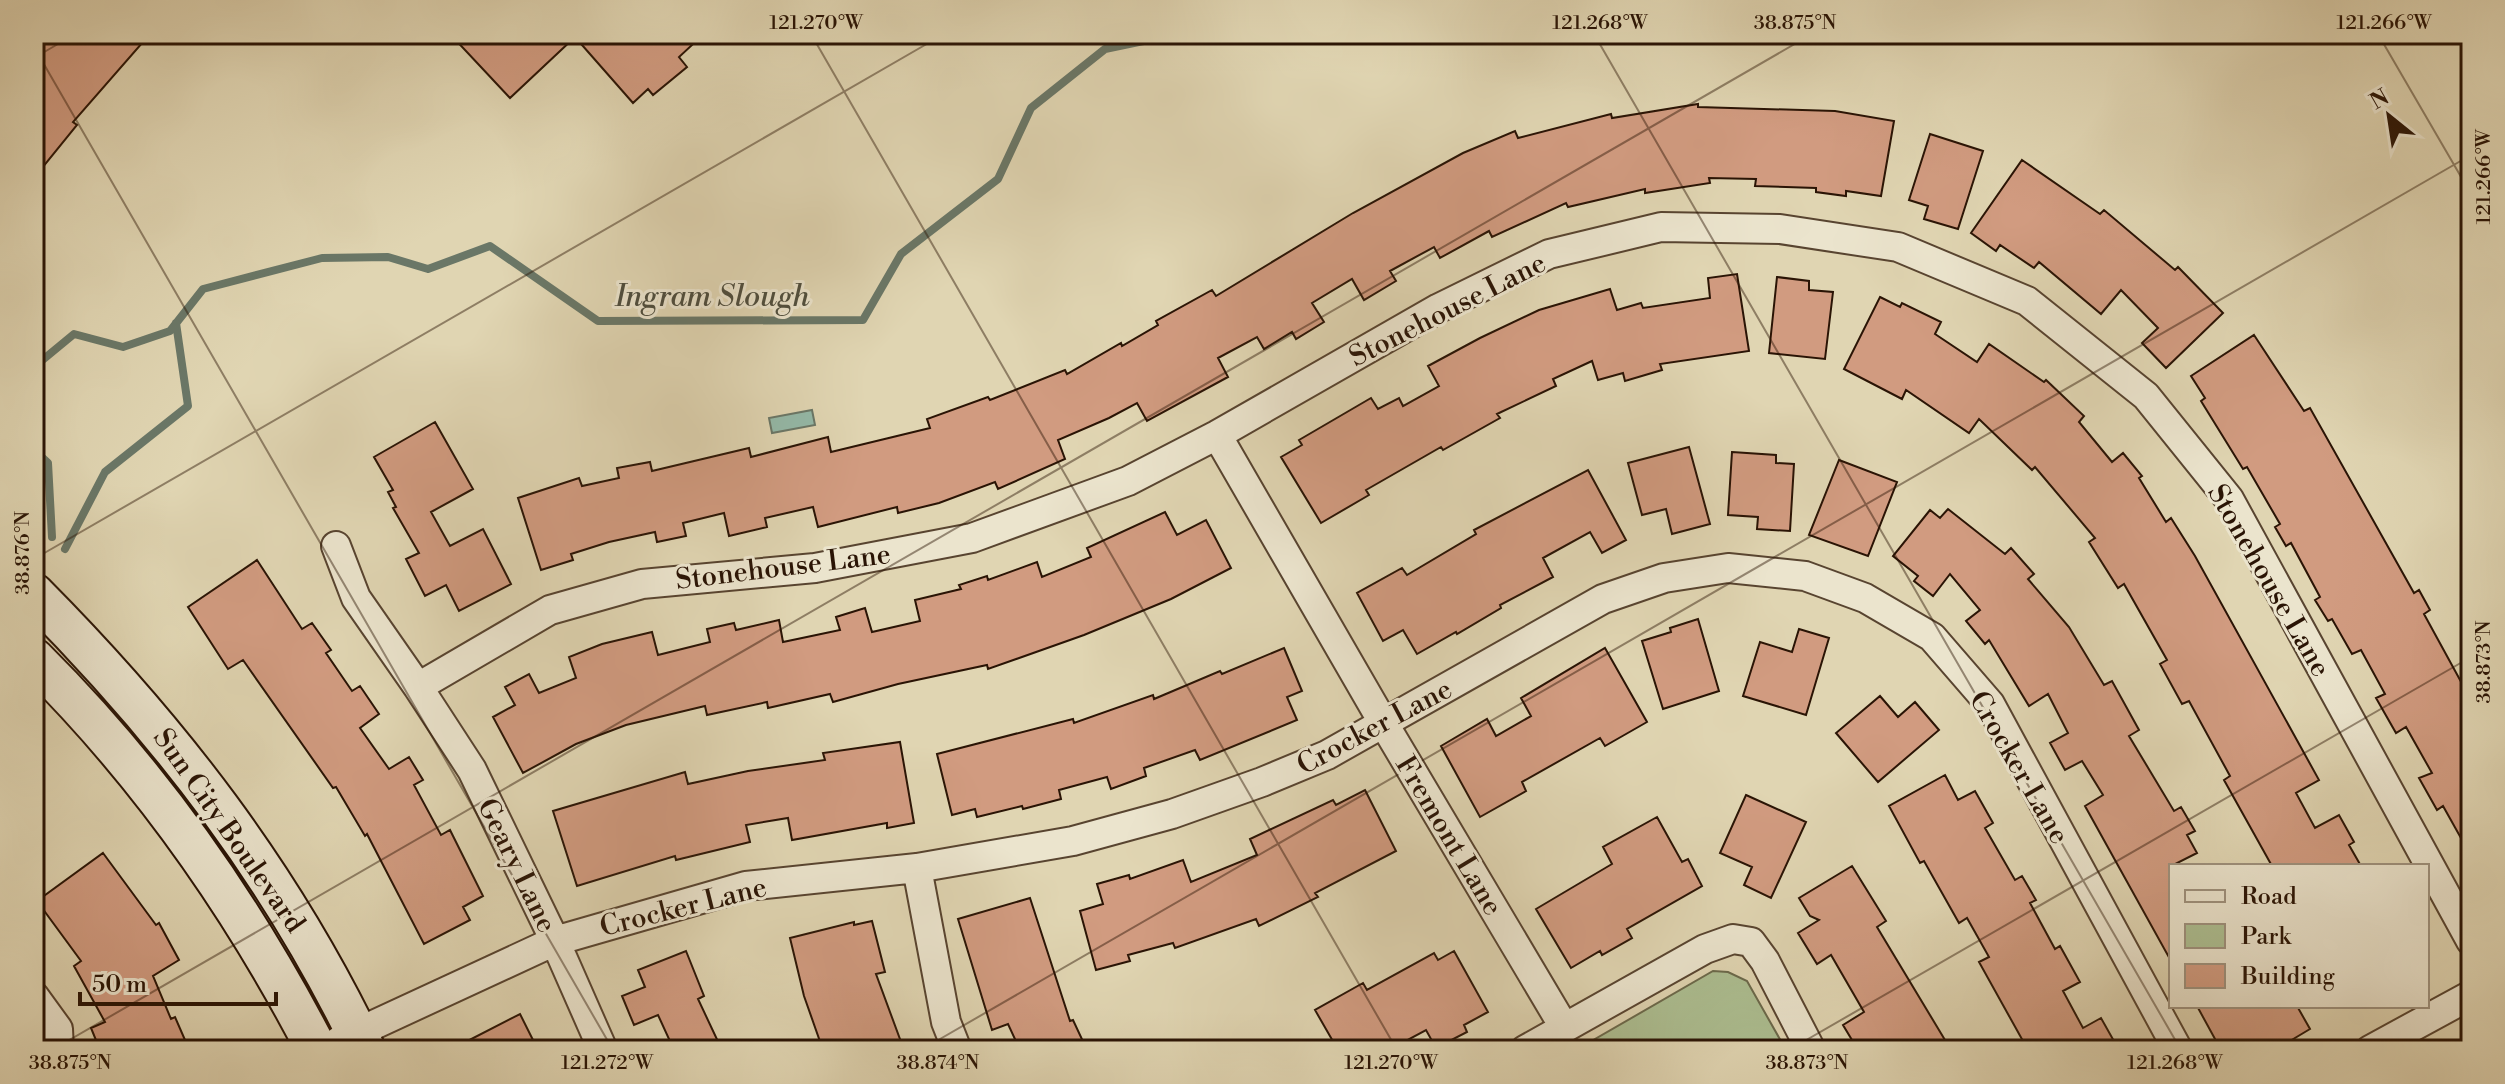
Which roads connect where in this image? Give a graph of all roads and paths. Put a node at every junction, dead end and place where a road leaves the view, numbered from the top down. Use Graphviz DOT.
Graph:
graph roads {
  1 [pos="1217,435"];
  2 [pos="336,546"];
  3 [pos="34,594"];
  4 [pos="34,659"];
  5 [pos="418,687"];
  6 [pos="1384,724"];
  7 [pos="2429,864"];
  8 [pos="2429,864"];
  9 [pos="917,868"];
  10 [pos="555,941"];
  11 [pos="2471,941"];
  12 [pos="2471,995"];
  13 [pos="34,996"];
  14 [pos="1564,1027"];
  15 [pos="339,1045"];
  16 [pos="59,1050"];
  17 [pos="603,1050"];
  18 [pos="957,1050"];
  19 [pos="1525,1050"];
  20 [pos="1811,1050"];
  21 [pos="2178,1050"];
  22 [pos="2370,1050"];
  1 -- 5 [label="street, Stonehouse Lane"];
  1 -- 6 [label="street, Fremont Lane"];
  1 -- 8 [label="street, Stonehouse Lane"];
  2 -- 5 [label="street, Geary Lane"];
  3 -- 15 [label="street, Sun City Boulevard"];
  4 -- 15 [label="street, Sun City Boulevard"];
  5 -- 10 [label="street, Geary Lane"];
  6 -- 9 [label="street, Crocker Lane"];
  6 -- 14 [label="street, Fremont Lane"];
  6 -- 21 [label="street, Crocker Lane"];
  7 -- 11 [label="street, Stonehouse Lane"];
  9 -- 10 [label="street, Crocker Lane"];
  9 -- 18 [label="street"];
  10 -- 15 [label="street, Crocker Lane"];
  10 -- 17 [label="street, Geary Lane"];
  12 -- 22 [label="street"];
  13 -- 16 [label="street"];
  14 -- 19 [label="street"];
  14 -- 20 [label="street"];
}
